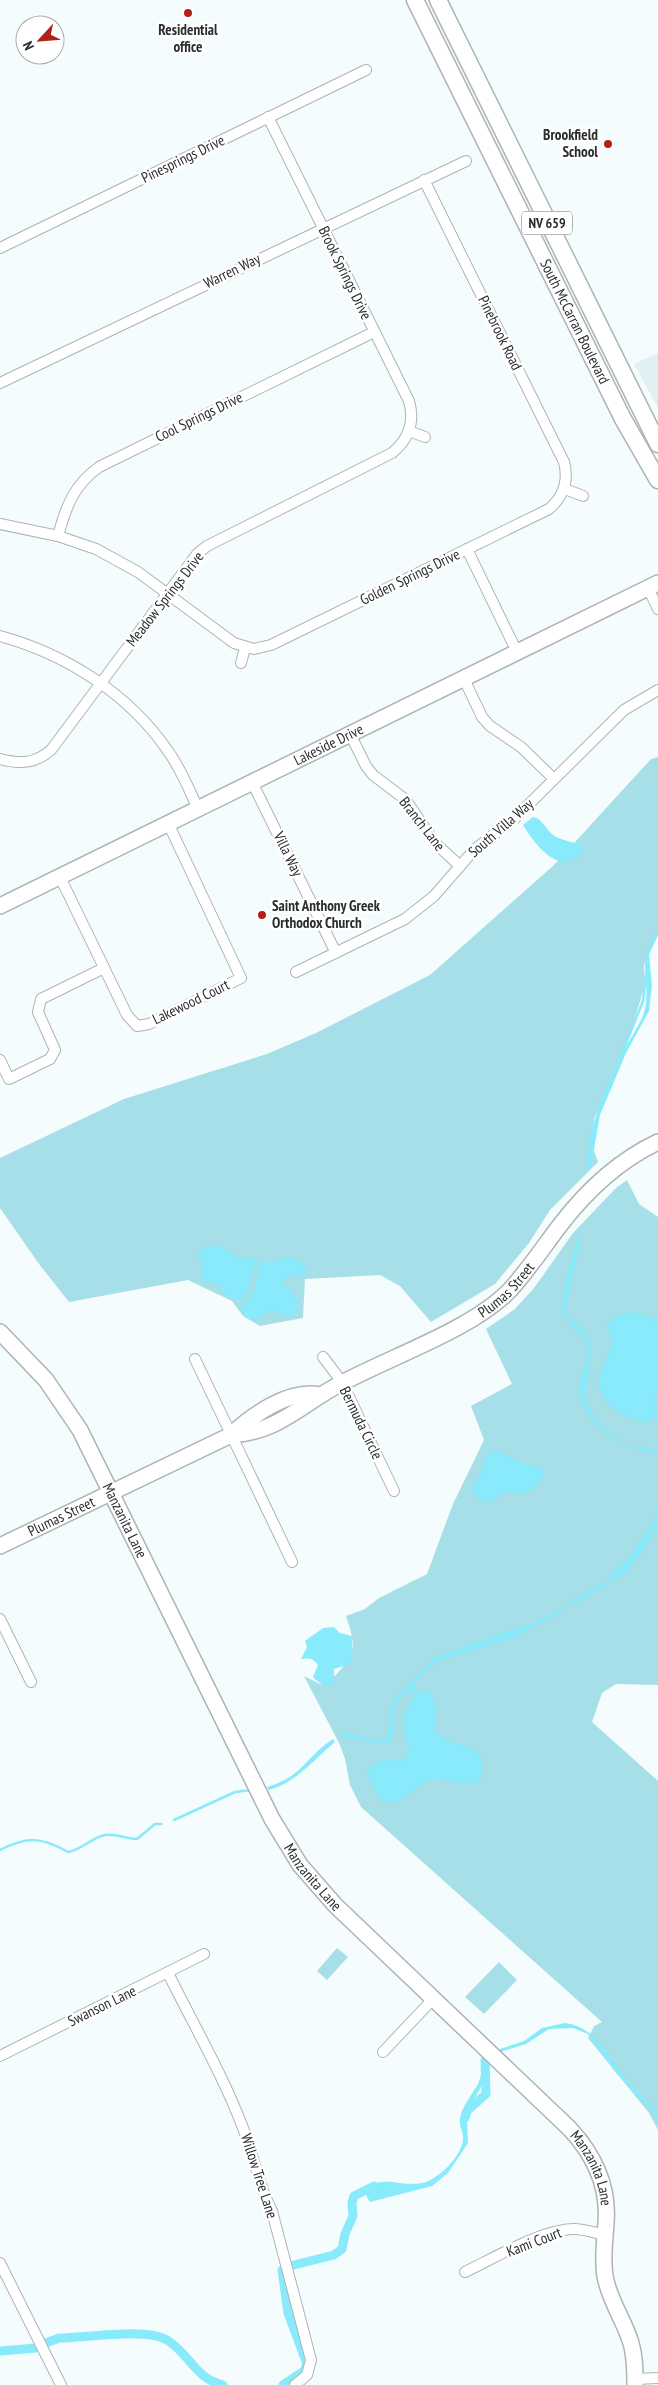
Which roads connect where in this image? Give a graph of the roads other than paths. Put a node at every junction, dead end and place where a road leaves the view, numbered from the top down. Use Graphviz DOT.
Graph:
graph roads {
  1 [pos="415,0"];
  2 [pos="438,0"];
  3 [pos="432,33"];
  4 [pos="366,70"];
  5 [pos="268,117"];
  6 [pos="500,126"];
  7 [pos="466,161"];
  8 [pos="424,180"];
  9 [pos="517,206"];
  10 [pos="323,228"];
  11 [pos="0,248"];
  12 [pos="581,291"];
  13 [pos="374,332"];
  14 [pos="0,383"];
  15 [pos="410,431"];
  16 [pos="425,437"];
  17 [pos="658,444"];
  18 [pos="658,480"];
  19 [pos="565,489"];
  20 [pos="582,496"];
  21 [pos="0,524"];
  22 [pos="58,536"];
  23 [pos="467,549"];
  24 [pos="653,585"];
  25 [pos="167,594"];
  26 [pos="658,609"];
  27 [pos="0,636"];
  28 [pos="245,648"];
  29 [pos="517,652"];
  30 [pos="241,663"];
  31 [pos="464,679"];
  32 [pos="100,684"];
  33 [pos="658,690"];
  34 [pos="350,734"];
  35 [pos="0,758"];
  36 [pos="554,779"];
  37 [pos="252,782"];
  38 [pos="198,809"];
  39 [pos="168,824"];
  40 [pos="460,866"];
  41 [pos="60,877"];
  42 [pos="0,906"];
  43 [pos="336,953"];
  44 [pos="104,968"];
  45 [pos="296,972"];
  46 [pos="0,1060"];
  47 [pos="658,1142"];
  48 [pos="0,1332"];
  49 [pos="324,1357"];
  50 [pos="195,1359"];
  51 [pos="342,1382"];
  52 [pos="231,1435"];
  53 [pos="394,1491"];
  54 [pos="111,1493"];
  55 [pos="0,1546"];
  56 [pos="292,1562"];
  57 [pos="0,1619"];
  58 [pos="31,1682"];
  59 [pos="204,1954"];
  60 [pos="168,1973"];
  61 [pos="433,1999"];
  62 [pos="383,2052"];
  63 [pos="0,2056"];
  64 [pos="605,2235"];
  65 [pos="0,2263"];
  66 [pos="465,2272"];
  67 [pos="658,2378"];
  68 [pos="635,2382"];
  69 [pos="61,2385"];
  70 [pos="295,2385"];
  1 -- 3 [label="main road, South McCarran Boulevard / NV 659"];
  2 -- 6 [label="main road, South McCarran Boulevard / NV 659"];
  3 -- 6 [label="main road"];
  3 -- 9 [label="main road, South McCarran Boulevard / NV 659"];
  4 -- 5 [label="street, Pinesprings Drive"];
  5 -- 10 [label="street, Brook Springs Drive"];
  5 -- 11 [label="street, Pinesprings Drive"];
  6 -- 12 [label="main road, South McCarran Boulevard / NV 659"];
  7 -- 8 [label="street, Warren Way"];
  8 -- 10 [label="street, Warren Way"];
  8 -- 19 [label="street, Pinebrook Road"];
  9 -- 12 [label="main road"];
  9 -- 18 [label="main road, South McCarran Boulevard / NV 659"];
  10 -- 13 [label="street, Brook Springs Drive"];
  10 -- 14 [label="street, Warren Way"];
  12 -- 17 [label="main road, South McCarran Boulevard / NV 659"];
  13 -- 15 [label="street, Brook Springs Drive"];
  13 -- 22 [label="street, Cool Springs Drive"];
  15 -- 16 [label="street"];
  15 -- 25 [label="street, Meadow Springs Drive"];
  19 -- 20 [label="street"];
  19 -- 23 [label="street, Golden Springs Drive"];
  21 -- 22 [label="street"];
  22 -- 25 [label="street"];
  23 -- 28 [label="street, Golden Springs Drive"];
  23 -- 29 [label="street"];
  24 -- 26 [label="street"];
  24 -- 29 [label="street, Lakeside Drive"];
  25 -- 28 [label="street"];
  25 -- 32 [label="street, Meadow Springs Drive"];
  27 -- 32 [label="street"];
  28 -- 30 [label="street"];
  29 -- 31 [label="street, Lakeside Drive"];
  31 -- 34 [label="street, Lakeside Drive"];
  31 -- 36 [label="street"];
  32 -- 35 [label="street, Meadow Springs Drive"];
  32 -- 38 [label="street"];
  33 -- 36 [label="street, South Villa Way"];
  34 -- 37 [label="street, Lakeside Drive"];
  34 -- 40 [label="street, Branch Lane"];
  36 -- 40 [label="street, South Villa Way"];
  37 -- 38 [label="street, Lakeside Drive"];
  37 -- 43 [label="street, Villa Way"];
  38 -- 39 [label="street, Lakeside Drive"];
  39 -- 41 [label="street, Lakeside Drive"];
  39 -- 44 [label="street, Lakewood Court"];
  40 -- 43 [label="street, South Villa Way"];
  41 -- 42 [label="street, Lakeside Drive"];
  41 -- 44 [label="street, Lakewood Court"];
  43 -- 45 [label="street, South Villa Way"];
  44 -- 46 [label="street"];
  47 -- 51 [label="street, Plumas Street"];
  48 -- 54 [label="street, Manzanita Lane"];
  49 -- 51 [label="street, Bermuda Circle"];
  50 -- 52 [label="street"];
  51 -- 52 [label="street, Plumas Street"];
  51 -- 53 [label="street, Bermuda Circle"];
  52 -- 54 [label="street, Plumas Street"];
  52 -- 56 [label="street"];
  54 -- 55 [label="street, Plumas Street"];
  54 -- 61 [label="street, Manzanita Lane"];
  57 -- 58 [label="street"];
  59 -- 60 [label="street, Swanson Lane"];
  60 -- 63 [label="street, Swanson Lane"];
  60 -- 70 [label="street, Willow Tree Lane"];
  61 -- 62 [label="street"];
  61 -- 64 [label="street, Manzanita Lane"];
  64 -- 66 [label="street, Kami Court"];
  64 -- 68 [label="street, Manzanita Lane"];
  65 -- 69 [label="street"];
  67 -- 68 [label="street"];
}
